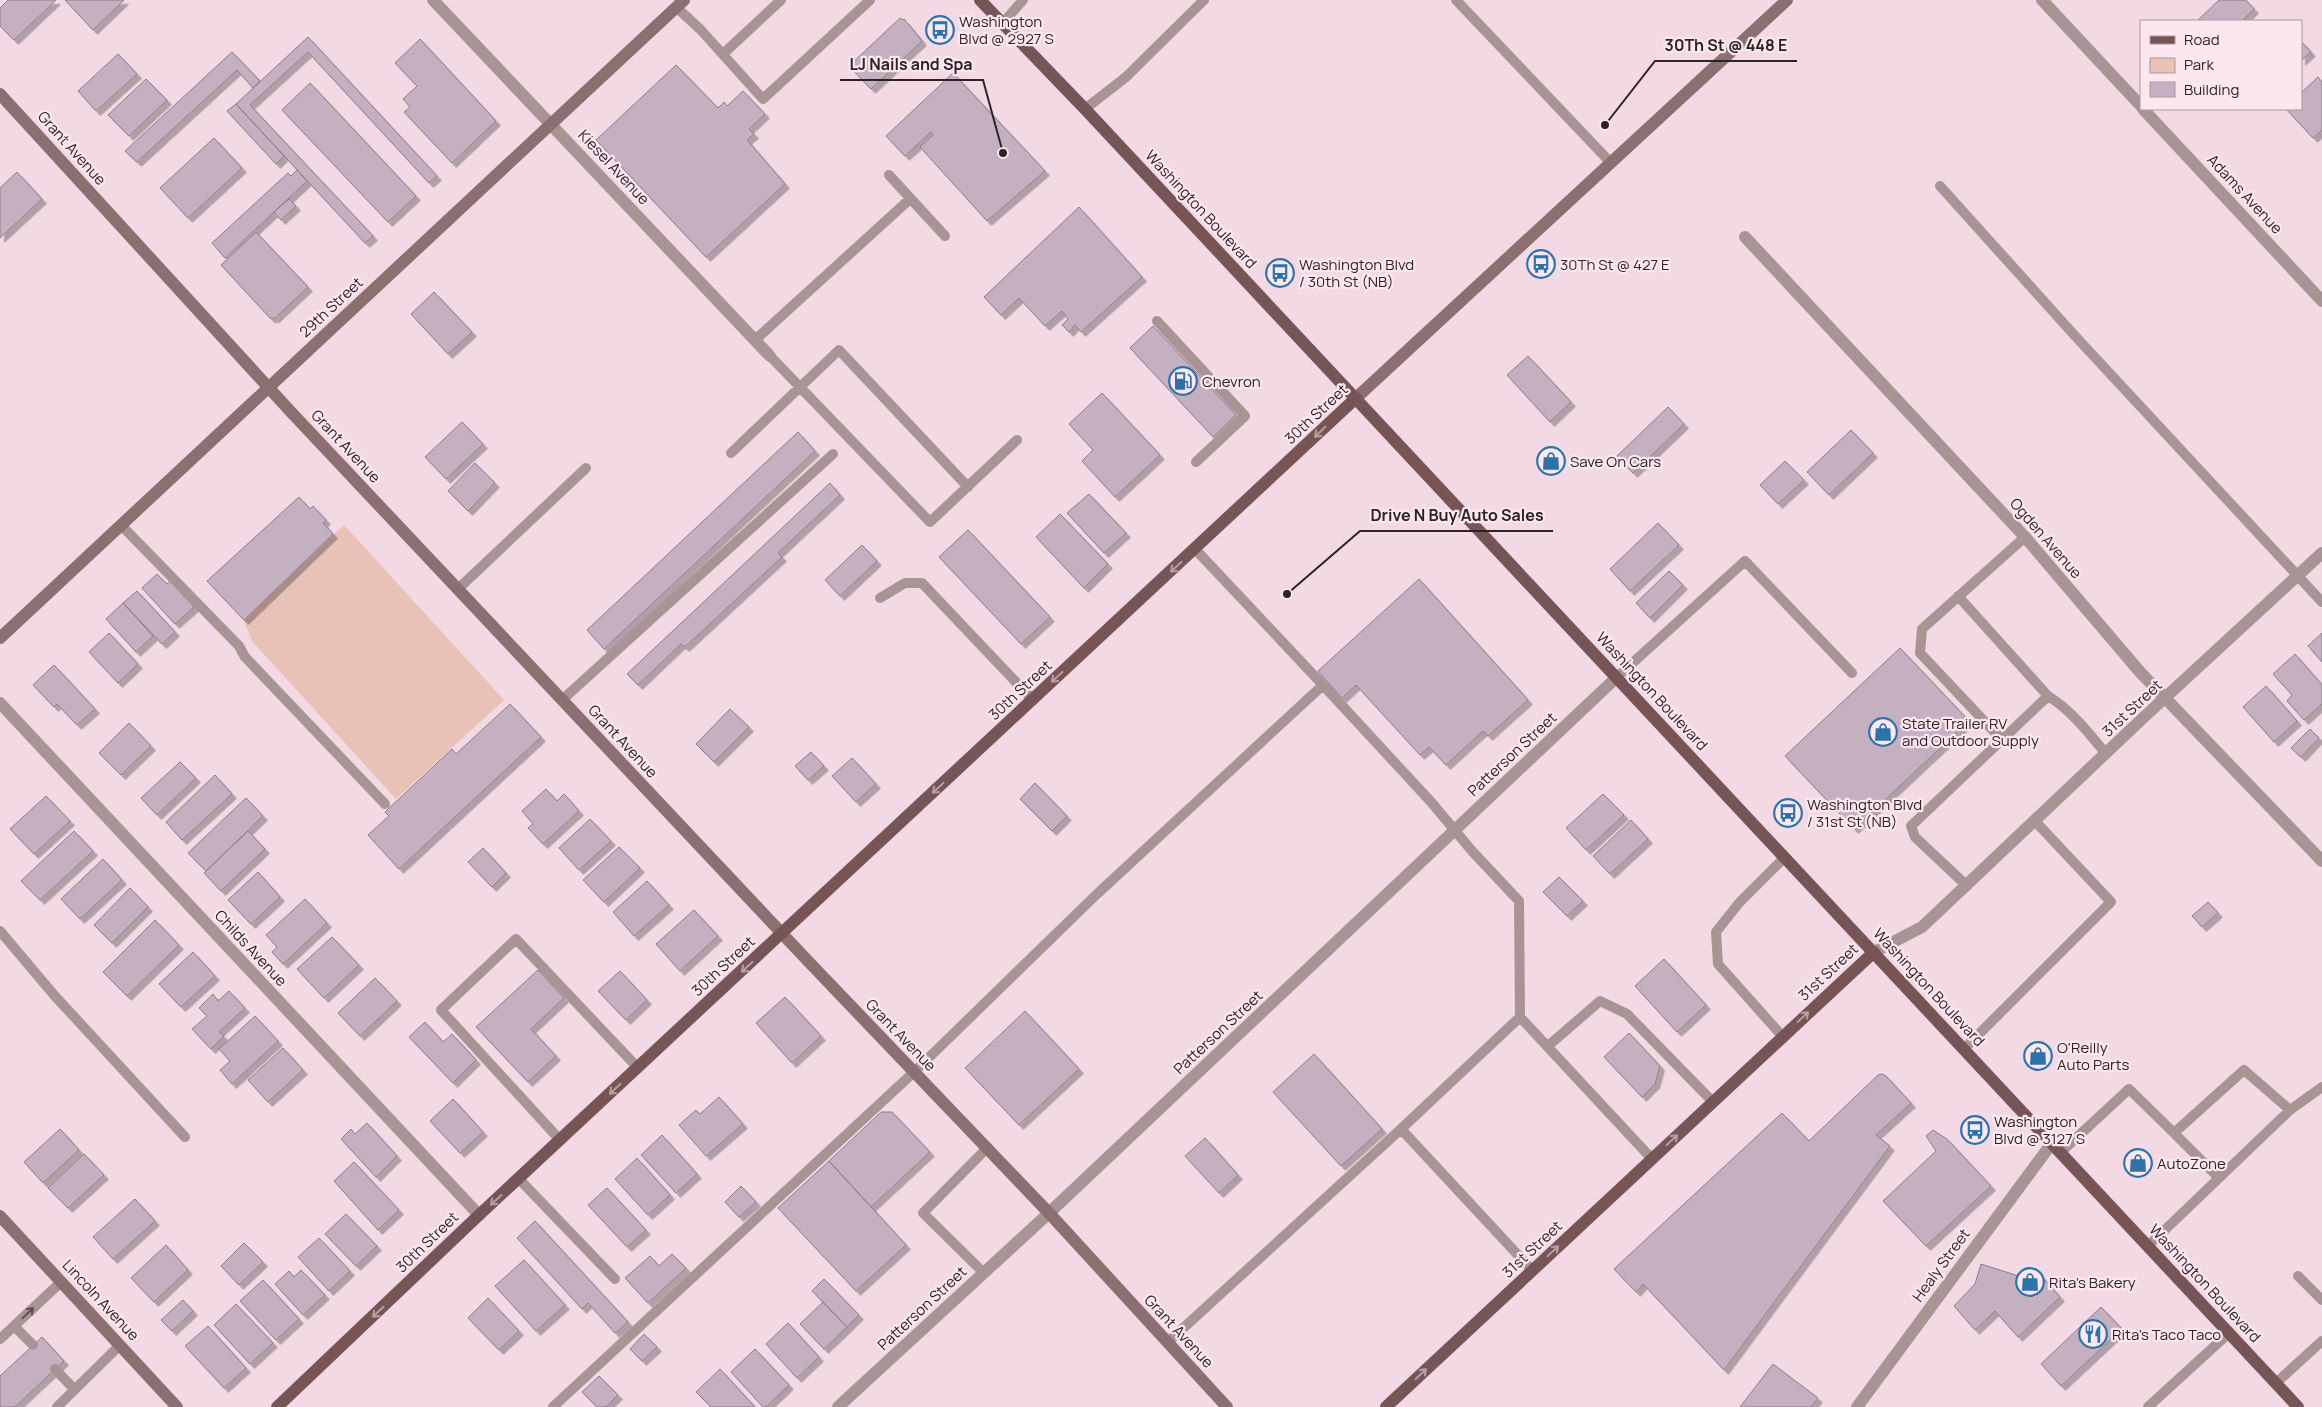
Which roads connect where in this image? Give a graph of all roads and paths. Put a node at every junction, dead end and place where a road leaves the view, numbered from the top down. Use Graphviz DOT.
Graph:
graph roads {
  1 [pos="433,0"];
  2 [pos="781,0"];
  3 [pos="870,0"];
  4 [pos="980,0"];
  5 [pos="1024,0"];
  6 [pos="1204,0"];
  7 [pos="1456,0"];
  8 [pos="1787,0"];
  9 [pos="2042,0"];
  10 [pos="680,4"];
  11 [pos="1002,24"];
  12 [pos="723,54"];
  13 [pos="0,94"];
  14 [pos="2140,105"];
  15 [pos="1085,109"];
  16 [pos="2145,110"];
  17 [pos="551,124"];
  18 [pos="1611,163"];
  19 [pos="889,175"];
  20 [pos="1940,186"];
  21 [pos="910,199"];
  22 [pos="945,236"];
  23 [pos="1744,236"];
  24 [pos="2322,301"];
  25 [pos="1157,321"];
  26 [pos="755,340"];
  27 [pos="770,356"];
  28 [pos="800,387"];
  29 [pos="268,388"];
  30 [pos="1356,398"];
  31 [pos="1016,440"];
  32 [pos="731,453"];
  33 [pos="833,454"];
  34 [pos="1196,462"];
  35 [pos="586,468"];
  36 [pos="968,487"];
  37 [pos="121,525"];
  38 [pos="2025,537"];
  39 [pos="1195,549"];
  40 [pos="2322,553"];
  41 [pos="2298,575"];
  42 [pos="458,588"];
  43 [pos="1958,596"];
  44 [pos="880,598"];
  45 [pos="2322,602"];
  46 [pos="0,638"];
  47 [pos="1852,673"];
  48 [pos="1617,678"];
  49 [pos="1323,685"];
  50 [pos="2048,696"];
  51 [pos="2166,698"];
  52 [pos="562,700"];
  53 [pos="1033,700"];
  54 [pos="0,703"];
  55 [pos="2002,740"];
  56 [pos="2106,754"];
  57 [pos="385,804"];
  58 [pos="2034,820"];
  59 [pos="1454,831"];
  60 [pos="1785,857"];
  61 [pos="2322,861"];
  62 [pos="1967,886"];
  63 [pos="0,931"];
  64 [pos="782,934"];
  65 [pos="1874,952"];
  66 [pos="1520,1017"];
  67 [pos="1783,1037"];
  68 [pos="1548,1046"];
  69 [pos="1964,1049"];
  70 [pos="638,1068"];
  71 [pos="914,1072"];
  72 [pos="2322,1087"];
  73 [pos="1713,1102"];
  74 [pos="2290,1110"];
  75 [pos="1401,1129"];
  76 [pos="2174,1133"];
  77 [pos="185,1137"];
  78 [pos="560,1140"];
  79 [pos="2052,1143"];
  80 [pos="987,1148"];
  81 [pos="2061,1152"];
  82 [pos="1652,1159"];
  83 [pos="2219,1178"];
  84 [pos="519,1179"];
  85 [pos="1049,1213"];
  86 [pos="479,1215"];
  87 [pos="0,1216"];
  88 [pos="2148,1246"];
  89 [pos="1532,1270"];
  90 [pos="984,1273"];
  91 [pos="2298,1276"];
  92 [pos="615,1279"];
  93 [pos="61,1282"];
  94 [pos="2322,1300"];
  95 [pos="14,1326"];
  96 [pos="2229,1334"];
  97 [pos="0,1339"];
  98 [pos="2322,1341"];
  99 [pos="1168,1342"];
  100 [pos="120,1345"];
  101 [pos="33,1346"];
  102 [pos="55,1369"];
  103 [pos="2276,1383"];
  104 [pos="74,1389"];
  105 [pos="57,1407"];
  106 [pos="177,1407"];
  107 [pos="277,1407"];
  108 [pos="552,1407"];
  109 [pos="838,1407"];
  110 [pos="1227,1407"];
  111 [pos="1386,1407"];
  112 [pos="1857,1407"];
  113 [pos="2148,1407"];
  114 [pos="2298,1407"];
  1 -- 17 [label="street, Kiesel Avenue"];
  2 -- 12 [label="lane"];
  3 -- 12 [label="lane"];
  4 -- 11 [label="main road, Washington Boulevard"];
  5 -- 11 [label="lane"];
  6 -- 15 [label="lane"];
  7 -- 18 [label="lane"];
  8 -- 18 [label="street, 30th Street"];
  9 -- 14 [label="street"];
  10 -- 12 [label="lane"];
  10 -- 17 [label="street, 29th Street"];
  11 -- 15 [label="main road, Washington Boulevard"];
  13 -- 29 [label="street, Grant Avenue"];
  15 -- 30 [label="main road, Washington Boulevard"];
  16 -- 24 [label="street, Adams Avenue"];
  17 -- 26 [label="street, Kiesel Avenue"];
  17 -- 29 [label="street, 29th Street"];
  18 -- 30 [label="street, 30th Street"];
  19 -- 21 [label="lane"];
  20 -- 41 [label="lane"];
  21 -- 22 [label="lane"];
  21 -- 26 [label="lane"];
  23 -- 38 [label="street, Ogden Avenue"];
  25 -- 34 [label="lane"];
  26 -- 27 [label="street, Kiesel Avenue"];
  27 -- 28 [label="lane"];
  28 -- 32 [label="lane"];
  28 -- 36 [label="lane"];
  28 -- 36 [label="lane"];
  29 -- 37 [label="street, 29th Street"];
  29 -- 42 [label="street, Grant Avenue"];
  30 -- 39 [label="main road, 30th Street, one-way"];
  30 -- 48 [label="main road, Washington Boulevard"];
  31 -- 36 [label="lane"];
  33 -- 52 [label="lane"];
  35 -- 42 [label="lane"];
  37 -- 46 [label="street, 29th Street"];
  37 -- 57 [label="lane"];
  38 -- 43 [label="lane"];
  38 -- 51 [label="street, Ogden Avenue"];
  39 -- 49 [label="lane"];
  39 -- 53 [label="main road, 30th Street, one-way"];
  40 -- 41 [label="street, 31st Street"];
  41 -- 45 [label="lane"];
  41 -- 51 [label="street, 31st Street"];
  42 -- 52 [label="street, Grant Avenue"];
  43 -- 50 [label="lane"];
  43 -- 55 [label="lane"];
  44 -- 53 [label="lane"];
  47 -- 48 [label="lane"];
  48 -- 59 [label="street, Patterson Street"];
  48 -- 60 [label="main road, Washington Boulevard"];
  49 -- 59 [label="lane"];
  49 -- 71 [label="lane"];
  50 -- 55 [label="lane"];
  50 -- 56 [label="lane"];
  51 -- 56 [label="street, 31st Street"];
  51 -- 61 [label="street, Ogden Avenue"];
  52 -- 64 [label="street, Grant Avenue"];
  53 -- 64 [label="main road, 30th Street, one-way"];
  54 -- 86 [label="street, Childs Avenue"];
  55 -- 62 [label="lane"];
  56 -- 58 [label="street, 31st Street"];
  58 -- 62 [label="street, 31st Street"];
  58 -- 69 [label="lane"];
  59 -- 66 [label="lane"];
  59 -- 85 [label="street, Patterson Street"];
  60 -- 65 [label="main road, Washington Boulevard"];
  60 -- 67 [label="lane"];
  62 -- 65 [label="street, 31st Street"];
  63 -- 77 [label="lane"];
  64 -- 70 [label="main road, 30th Street, one-way"];
  64 -- 71 [label="street, Grant Avenue"];
  67 -- 65 [label="main road, 31st Street, one-way"];
  65 -- 69 [label="main road, Washington Boulevard"];
  66 -- 68 [label="lane"];
  66 -- 75 [label="lane"];
  67 -- 73 [label="main road, 31st Street"];
  68 -- 73 [label="lane"];
  68 -- 82 [label="lane"];
  69 -- 79 [label="main road, Washington Boulevard"];
  70 -- 78 [label="main road, 30th Street, one-way"];
  70 -- 78 [label="lane"];
  71 -- 80 [label="street, Grant Avenue"];
  71 -- 108 [label="lane"];
  72 -- 74 [label="lane"];
  82 -- 73 [label="main road, 31st Street, one-way"];
  74 -- 76 [label="lane"];
  74 -- 83 [label="lane"];
  75 -- 89 [label="lane"];
  75 -- 99 [label="lane"];
  76 -- 81 [label="lane"];
  76 -- 83 [label="lane"];
  78 -- 84 [label="main road, 30th Street"];
  79 -- 81 [label="main road, Washington Boulevard"];
  79 -- 112 [label="street, Healy Street"];
  80 -- 85 [label="street, Grant Avenue"];
  80 -- 90 [label="lane"];
  81 -- 88 [label="main road, Washington Boulevard"];
  89 -- 82 [label="main road, 31st Street, one-way"];
  83 -- 88 [label="lane"];
  84 -- 86 [label="main road, 30th Street, one-way"];
  84 -- 92 [label="lane"];
  85 -- 90 [label="street, Patterson Street"];
  85 -- 99 [label="street, Grant Avenue"];
  86 -- 107 [label="main road, 30th Street, one-way"];
  87 -- 93 [label="street, Lincoln Avenue"];
  88 -- 96 [label="main road, Washington Boulevard"];
  111 -- 89 [label="main road, 31st Street, one-way"];
  90 -- 109 [label="street, Patterson Street"];
  91 -- 94 [label="lane"];
  95 -- 93 [label="lane, one-way"];
  93 -- 100 [label="street, Lincoln Avenue"];
  95 -- 97 [label="lane"];
  95 -- 101 [label="lane"];
  96 -- 103 [label="main road, Washington Boulevard"];
  96 -- 113 [label="lane"];
  98 -- 103 [label="lane"];
  99 -- 110 [label="street, Grant Avenue"];
  100 -- 104 [label="lane"];
  100 -- 106 [label="street, Lincoln Avenue"];
  102 -- 104 [label="lane"];
  103 -- 114 [label="main road, Washington Boulevard"];
  104 -- 105 [label="lane"];
}
